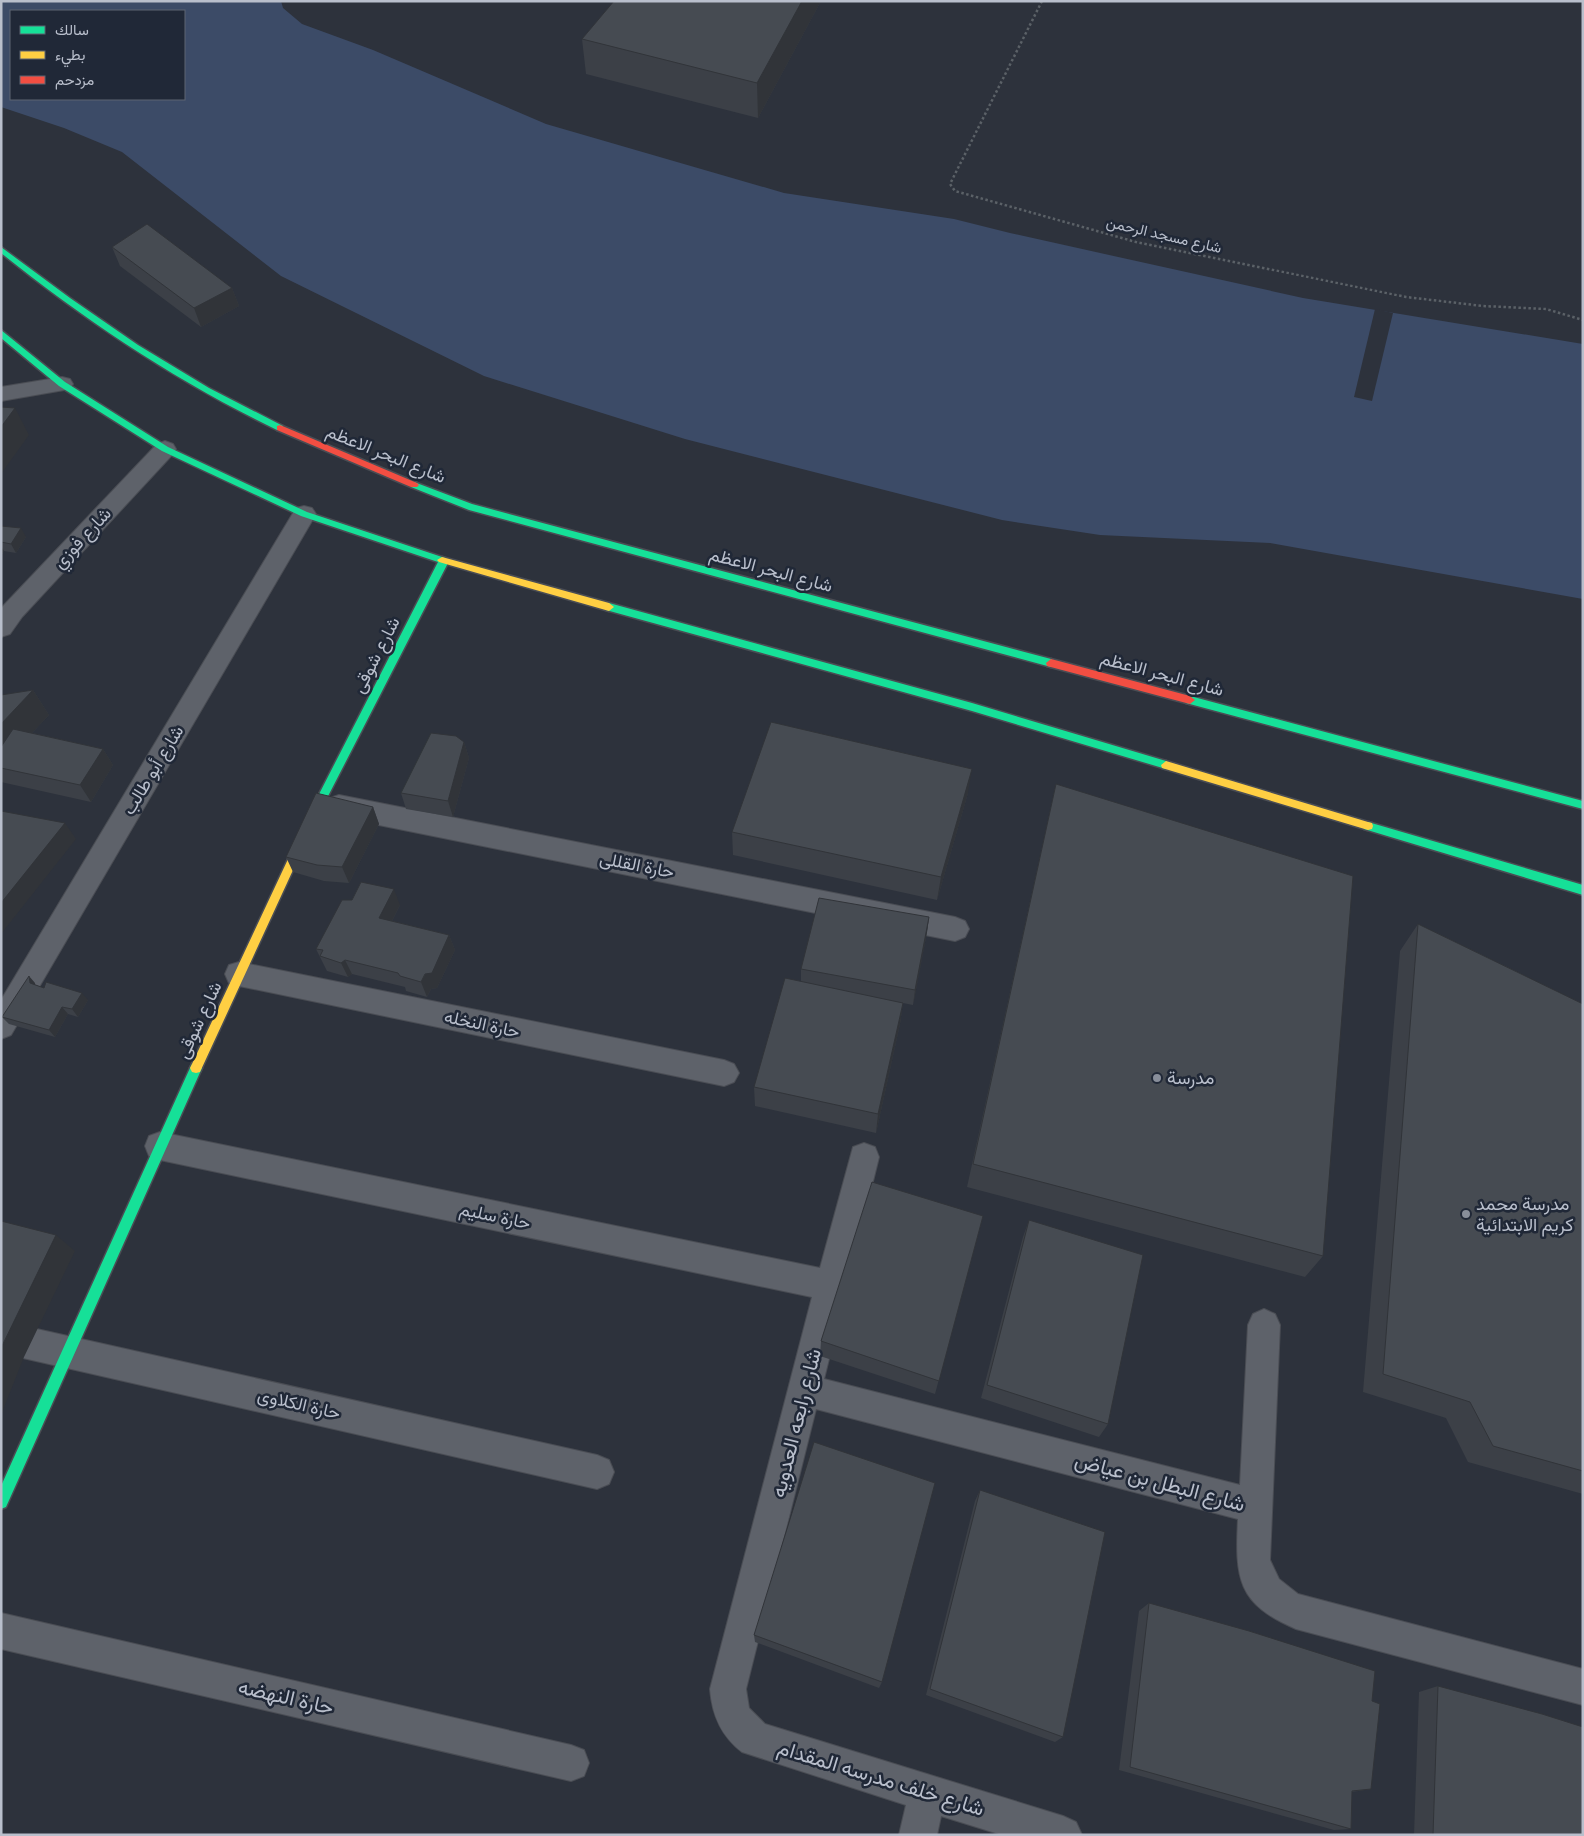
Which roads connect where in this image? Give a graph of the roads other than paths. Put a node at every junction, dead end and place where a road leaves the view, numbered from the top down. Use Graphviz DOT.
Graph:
graph roads {
  1 [pos="1,249"];
  2 [pos="1,333"];
  3 [pos="62,384"];
  4 [pos="1,394"];
  5 [pos="165,449"];
  6 [pos="304,514"];
  7 [pos="444,561"];
  8 [pos="1,628"];
  9 [pos="320,802"];
  10 [pos="1583,805"];
  11 [pos="1569,886"];
  12 [pos="1583,890"];
  13 [pos="1583,897"];
  14 [pos="955,929"];
  15 [pos="240,974"];
  16 [pos="1,1026"];
  17 [pos="724,1073"];
  18 [pos="160,1146"];
  19 [pos="864,1157"];
  20 [pos="831,1286"];
  21 [pos="1264,1325"];
  22 [pos="1,1337"];
  23 [pos="69,1351"];
  24 [pos="804,1390"];
  25 [pos="597,1472"];
  26 [pos="1,1502"];
  27 [pos="1255,1506"];
  28 [pos="1,1631"];
  29 [pos="1583,1687"];
  30 [pos="728,1689"];
  31 [pos="571,1763"];
  32 [pos="927,1793"];
  33 [pos="918,1835"];
  34 [pos="1063,1835"];
  1 -- 10 [label="main road, شارع البحر الاعظم"];
  2 -- 3 [label="main road"];
  3 -- 4 [label="street"];
  3 -- 5 [label="main road"];
  5 -- 6 [label="main road"];
  5 -- 8 [label="street, شارع فوزي"];
  6 -- 7 [label="main road"];
  6 -- 16 [label="street, شارع أبو طالب"];
  7 -- 9 [label="main road, شارع شوقى"];
  7 -- 11 [label="main road"];
  9 -- 14 [label="street, حارة القللى"];
  9 -- 15 [label="main road, شارع شوقى"];
  11 -- 12 [label="main road"];
  11 -- 13 [label="main road"];
  15 -- 17 [label="street, حارة النخله"];
  15 -- 18 [label="main road, شارع شوقى"];
  18 -- 20 [label="street, حارة سليم"];
  18 -- 23 [label="main road, شارع شوقى"];
  19 -- 20 [label="street, شارع رابعه العدويه"];
  20 -- 24 [label="street, شارع رابعه العدويه"];
  21 -- 27 [label="street"];
  22 -- 23 [label="street, حارة الكلاوى"];
  23 -- 25 [label="street, حارة الكلاوى"];
  23 -- 26 [label="main road, شارع شوقى"];
  24 -- 27 [label="street, شارع البطل بن عياض"];
  24 -- 30 [label="street, شارع رابعه العدويه"];
  27 -- 29 [label="street, شارع البطل بن عياض"];
  28 -- 31 [label="street, حارة النهضه"];
  30 -- 32 [label="street, شارع خلف مدرسه المقدام"];
  32 -- 33 [label="street"];
  32 -- 34 [label="street, شارع خلف مدرسه المقدام"];
}
